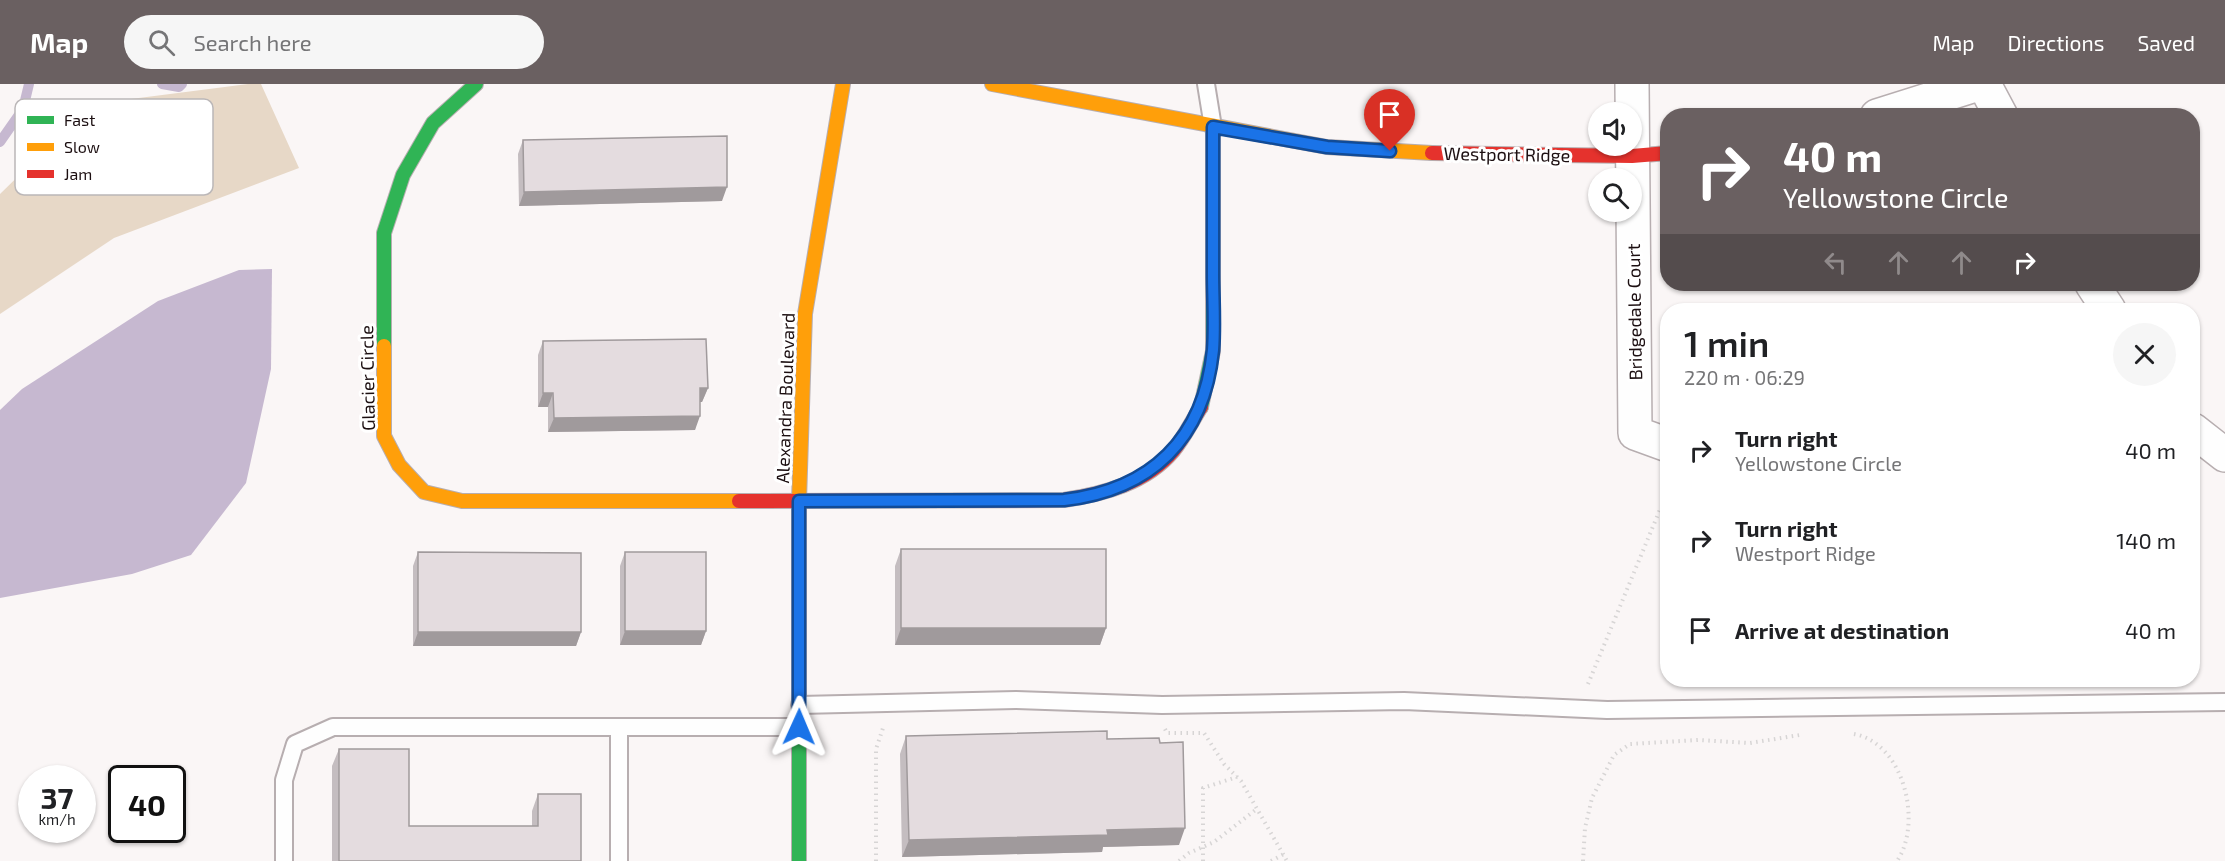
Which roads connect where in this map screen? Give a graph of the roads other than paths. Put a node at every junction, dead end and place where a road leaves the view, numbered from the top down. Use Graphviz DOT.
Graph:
graph roads {
  1 [pos="476,84"];
  2 [pos="843,84"];
  3 [pos="992,84"];
  4 [pos="1206,84"];
  5 [pos="1632,84"];
  6 [pos="1978,84"];
  7 [pos="1984,84"];
  8 [pos="1632,102"];
  9 [pos="1902,108"];
  10 [pos="1997,108"];
  11 [pos="1213,127"];
  12 [pos="1660,154"];
  13 [pos="1588,155"];
  14 [pos="1642,155"];
  15 [pos="1632,156"];
  16 [pos="2200,435"];
  17 [pos="1660,442"];
  18 [pos="2225,455"];
  19 [pos="799,501"];
  20 [pos="2225,702"];
  21 [pos="800,705"];
  22 [pos="799,727"];
  23 [pos="619,728"];
  24 [pos="284,861"];
  25 [pos="619,861"];
  26 [pos="799,861"];
  1 -- 19 [label="street, Glacier Circle"];
  2 -- 19 [label="street, Alexandra Boulevard"];
  3 -- 11 [label="street, Westport Ridge"];
  4 -- 11 [label="lane"];
  5 -- 8 [label="street"];
  6 -- 9 [label="street"];
  7 -- 10 [label="street"];
  11 -- 13 [label="street, Westport Ridge"];
  11 -- 19 [label="street, Glacier Circle"];
  12 -- 14 [label="street, Westport Ridge"];
  15 -- 17 [label="street, Bridgedale Court"];
  16 -- 18 [label="street"];
  19 -- 21 [label="street, Alexandra Boulevard"];
  20 -- 21 [label="lane"];
  21 -- 22 [label="street, Alexandra Boulevard"];
  22 -- 23 [label="lane"];
  22 -- 26 [label="street, Alexandra Boulevard"];
  23 -- 24 [label="lane"];
  23 -- 25 [label="lane"];
}
